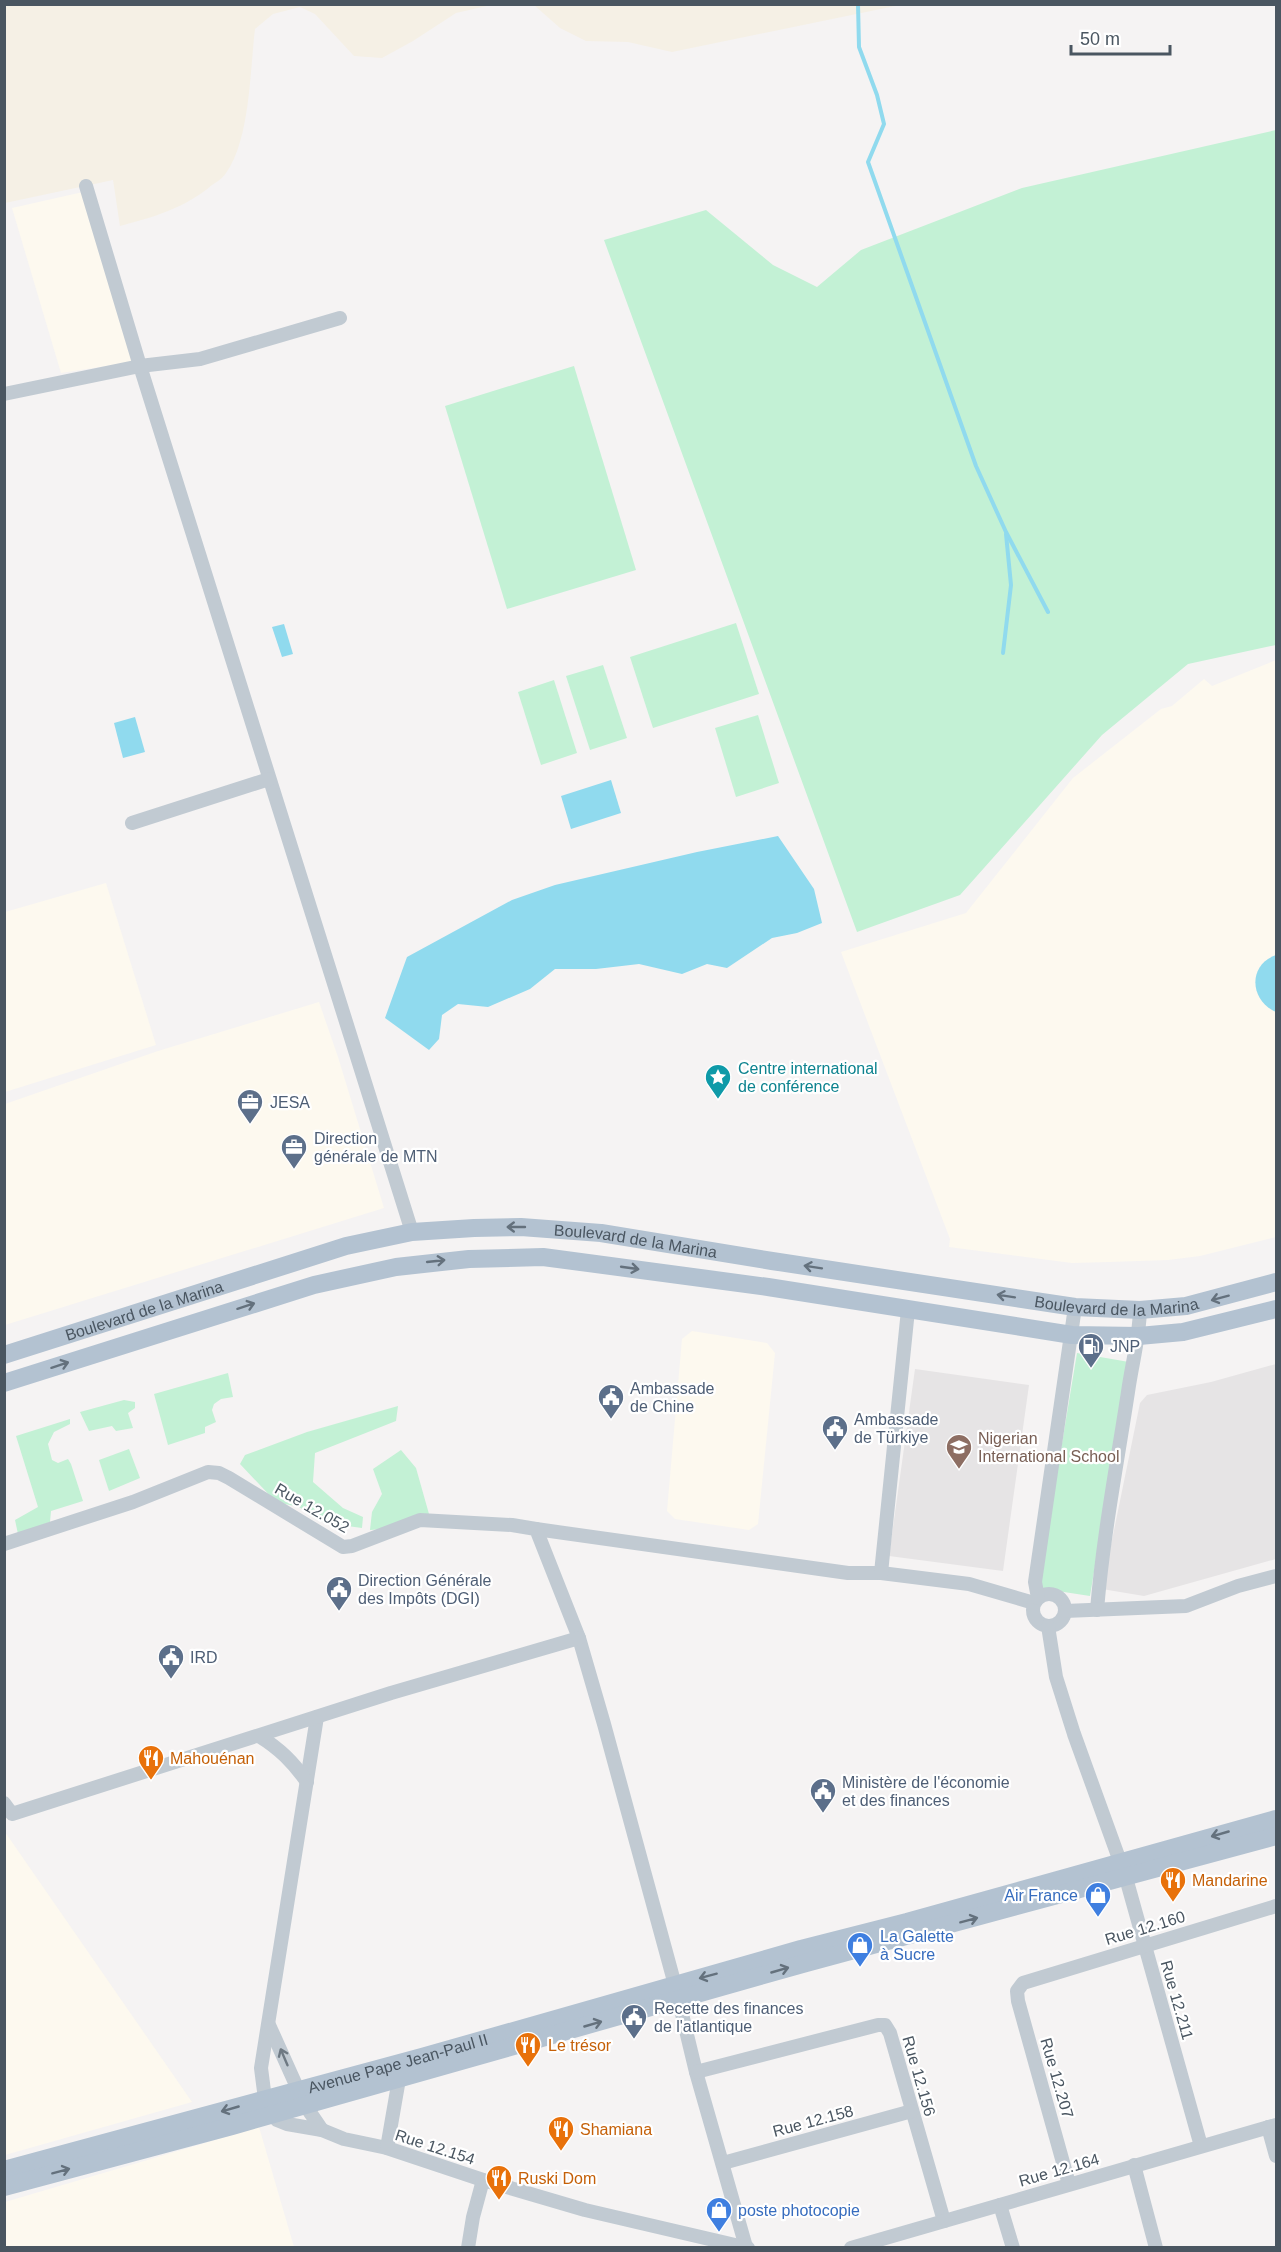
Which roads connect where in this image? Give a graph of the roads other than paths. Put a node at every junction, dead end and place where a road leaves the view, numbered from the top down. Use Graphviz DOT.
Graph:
graph roads {
  1 [pos="86,186"];
  2 [pos="340,318"];
  3 [pos="140,366"];
  4 [pos="4,394"];
  5 [pos="269,779"];
  6 [pos="132,823"];
  7 [pos="412,1232"];
  8 [pos="1276,1282"];
  9 [pos="1076,1307"];
  10 [pos="1276,1309"];
  11 [pos="908,1310"];
  12 [pos="1140,1310"];
  13 [pos="1071,1335"];
  14 [pos="1139,1336"];
  15 [pos="4,1354"];
  16 [pos="4,1383"];
  17 [pos="536,1529"];
  18 [pos="4,1544"];
  19 [pos="881,1573"];
  20 [pos="1276,1576"];
  21 [pos="1036,1601"];
  22 [pos="1097,1610"];
  23 [pos="1065,1611"];
  24 [pos="1048,1626"];
  25 [pos="579,1638"];
  26 [pos="317,1717"];
  27 [pos="259,1736"];
  28 [pos="307,1782"];
  29 [pos="8,1809"];
  30 [pos="1276,1819"];
  31 [pos="1276,1836"];
  32 [pos="1124,1870"];
  33 [pos="1276,1906"];
  34 [pos="1145,1944"];
  35 [pos="1023,1983"];
  36 [pos="677,1992"];
  37 [pos="269,2025"];
  38 [pos="696,2072"];
  39 [pos="399,2079"];
  40 [pos="302,2097"];
  41 [pos="268,2106"];
  42 [pos="912,2111"];
  43 [pos="1272,2126"];
  44 [pos="322,2130"];
  45 [pos="1201,2146"];
  46 [pos="387,2148"];
  47 [pos="1276,2156"];
  48 [pos="723,2163"];
  49 [pos="1134,2165"];
  50 [pos="4,2169"];
  51 [pos="483,2180"];
  52 [pos="1070,2184"];
  53 [pos="4,2187"];
  54 [pos="1000,2205"];
  55 [pos="944,2221"];
  56 [pos="468,2247"];
  57 [pos="747,2247"];
  58 [pos="851,2247"];
  59 [pos="1012,2247"];
  60 [pos="1156,2247"];
  1 -- 3 [label="street"];
  2 -- 3 [label="street"];
  3 -- 4 [label="street"];
  3 -- 5 [label="street"];
  5 -- 6 [label="street"];
  5 -- 7 [label="street"];
  9 -- 7 [label="main road, Boulevard de la Marina, one-way"];
  7 -- 15 [label="main road, Boulevard de la Marina"];
  8 -- 12 [label="main road, Boulevard de la Marina, one-way"];
  9 -- 12 [label="main road, Boulevard de la Marina"];
  9 -- 13 [label="street"];
  10 -- 14 [label="main road, Boulevard de la Marina"];
  11 -- 13 [label="main road, Boulevard de la Marina"];
  16 -- 11 [label="main road, Boulevard de la Marina, one-way"];
  11 -- 19 [label="street"];
  12 -- 14 [label="street"];
  13 -- 14 [label="main road, Boulevard de la Marina"];
  13 -- 21 [label="street"];
  14 -- 22 [label="street"];
  17 -- 18 [label="street, Rue 12.052"];
  17 -- 19 [label="street, Rue 12.052"];
  17 -- 25 [label="street"];
  19 -- 21 [label="street, Rue 12.052"];
  20 -- 22 [label="street"];
  21 -- 23 [label="street"];
  21 -- 24 [label="street"];
  22 -- 23 [label="street"];
  23 -- 24 [label="street"];
  24 -- 32 [label="street, Rue 12.211"];
  25 -- 26 [label="street"];
  25 -- 36 [label="street"];
  26 -- 27 [label="street"];
  26 -- 28 [label="street"];
  27 -- 28 [label="street"];
  27 -- 29 [label="street"];
  28 -- 37 [label="street"];
  30 -- 32 [label="main road, Avenue Pape Jean-Paul II, one-way"];
  31 -- 32 [label="main road, Avenue Pape Jean-Paul II"];
  32 -- 34 [label="street, Rue 12.211"];
  32 -- 36 [label="main road, Avenue Pape Jean-Paul II"];
  33 -- 34 [label="street, Rue 12.160"];
  34 -- 35 [label="street, Rue 12.160"];
  34 -- 45 [label="street, Rue 12.211"];
  35 -- 52 [label="street, Rue 12.207"];
  36 -- 38 [label="street"];
  39 -- 36 [label="main road, Avenue Pape Jean-Paul II, one-way"];
  36 -- 40 [label="main road, Avenue Pape Jean-Paul II"];
  40 -- 37 [label="street, one-way"];
  37 -- 41 [label="street"];
  38 -- 42 [label="street, Rue 12.156"];
  38 -- 48 [label="street"];
  39 -- 40 [label="main road, Avenue Pape Jean-Paul II"];
  39 -- 46 [label="street"];
  40 -- 41 [label="main road, Avenue Pape Jean-Paul II"];
  40 -- 44 [label="street"];
  41 -- 44 [label="street, Rue 12.154"];
  41 -- 50 [label="main road, Avenue Pape Jean-Paul II, one-way"];
  53 -- 41 [label="main road, Avenue Pape Jean-Paul II, one-way"];
  42 -- 48 [label="street, Rue 12.158"];
  42 -- 55 [label="street, Rue 12.156"];
  43 -- 45 [label="street, Rue 12.164"];
  43 -- 47 [label="street"];
  44 -- 46 [label="street, Rue 12.154"];
  45 -- 49 [label="street, Rue 12.164"];
  46 -- 51 [label="street, Rue 12.154"];
  48 -- 57 [label="street"];
  49 -- 52 [label="street, Rue 12.164"];
  49 -- 60 [label="street"];
  51 -- 56 [label="street"];
  51 -- 57 [label="street, Rue 12.154"];
  52 -- 54 [label="street, Rue 12.164"];
  54 -- 55 [label="street, Rue 12.164"];
  54 -- 59 [label="street"];
  55 -- 58 [label="street, Rue 12.164"];
}
